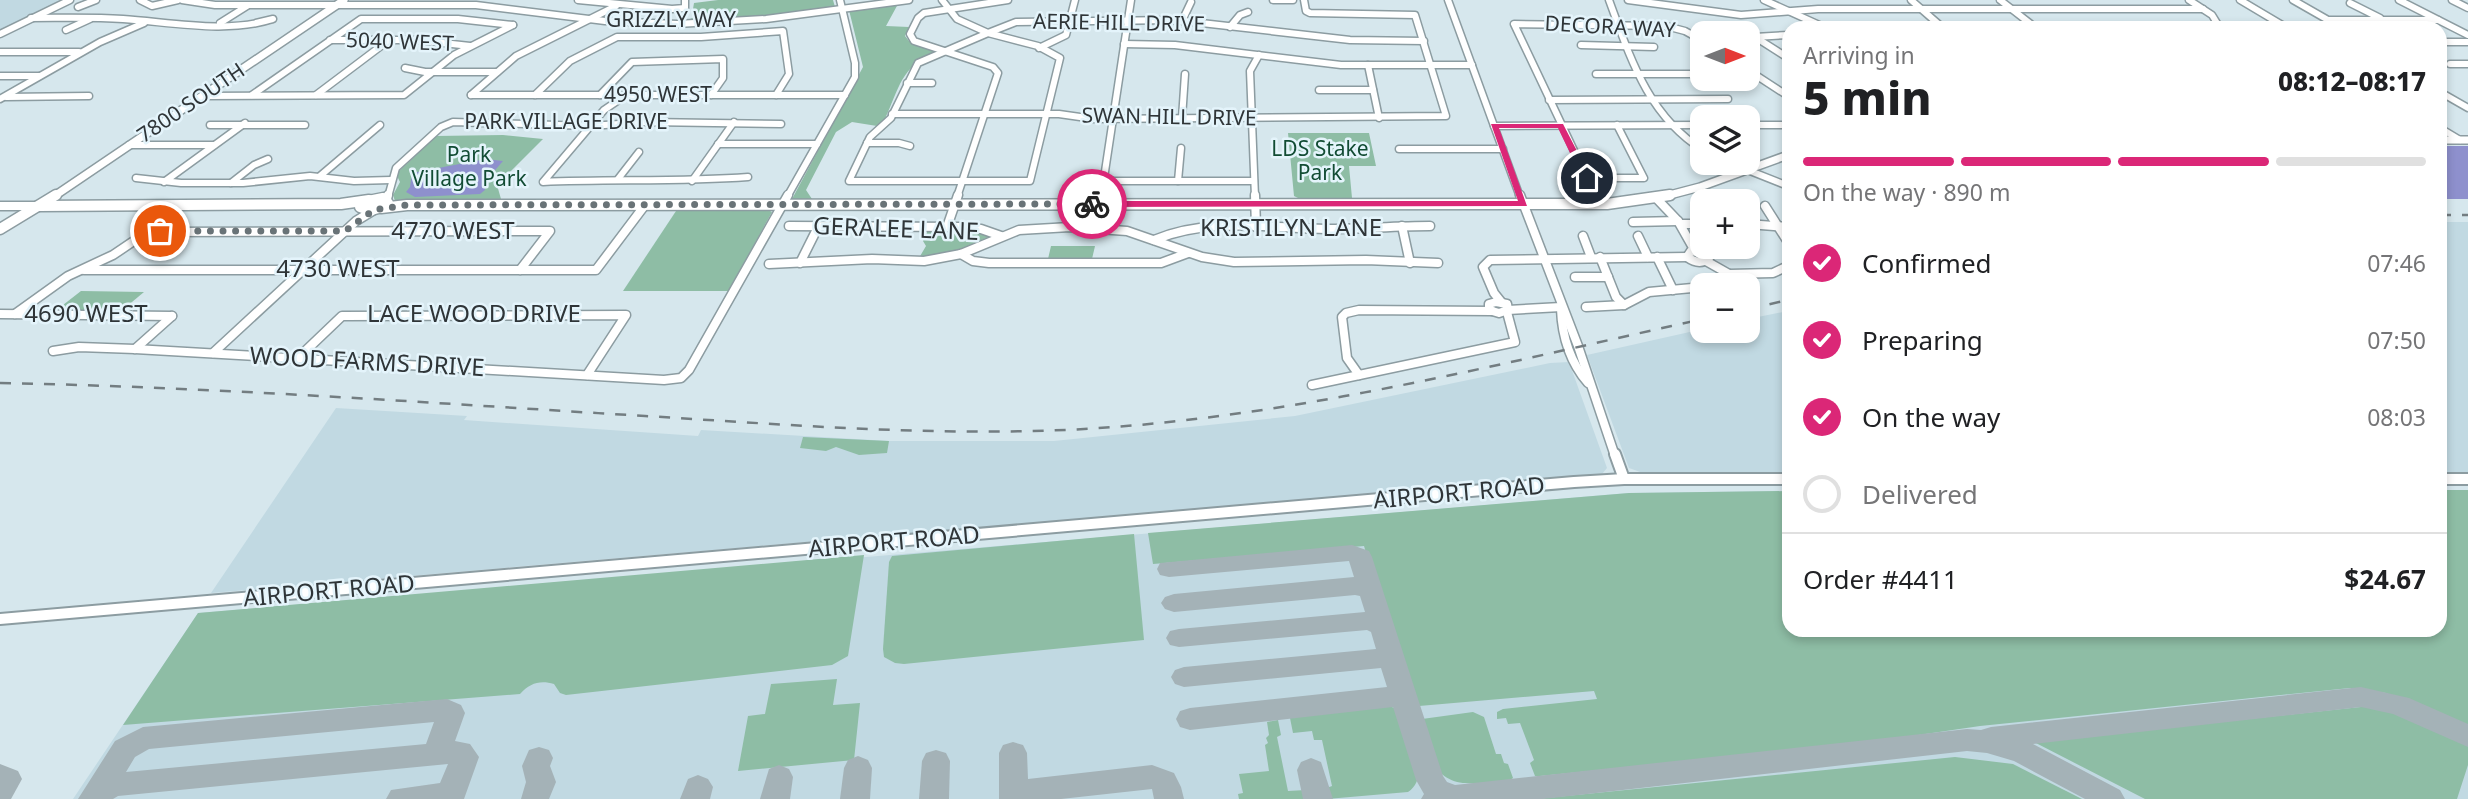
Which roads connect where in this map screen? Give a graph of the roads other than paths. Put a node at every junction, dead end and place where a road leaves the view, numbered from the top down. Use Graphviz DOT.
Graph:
graph roads {
  1 [pos="70,0"];
  2 [pos="96,0"];
  3 [pos="140,0"];
  4 [pos="180,0"];
  5 [pos="256,0"];
  6 [pos="447,0"];
  7 [pos="505,0"];
  8 [pos="578,0"];
  9 [pos="685,0"];
  10 [pos="840,0"];
  11 [pos="909,0"];
  12 [pos="942,0"];
  13 [pos="1008,0"];
  14 [pos="1075,0"];
  15 [pos="1131,0"];
  16 [pos="1273,0"];
  17 [pos="1293,0"];
  18 [pos="1304,0"];
  19 [pos="1448,0"];
  20 [pos="1609,0"];
  21 [pos="1628,0"];
  22 [pos="1765,0"];
  23 [pos="1859,0"];
  24 [pos="1911,0"];
  25 [pos="2000,0"];
  26 [pos="2189,0"];
  27 [pos="2240,0"];
  28 [pos="2293,0"];
  29 [pos="2399,0"];
  30 [pos="2452,0"];
  31 [pos="340,2"];
  32 [pos="1191,2"];
  33 [pos="2350,2"];
  34 [pos="248,5"];
  35 [pos="441,5"];
  36 [pos="495,6"];
  37 [pos="616,6"];
  38 [pos="78,7"];
  39 [pos="947,8"];
  40 [pos="2468,8"];
  41 [pos="844,9"];
  42 [pos="1868,9"];
  43 [pos="1921,9"];
  44 [pos="2011,9"];
  45 [pos="2203,9"];
  46 [pos="1248,12"];
  47 [pos="1790,12"];
  48 [pos="31,18"];
  49 [pos="92,18"];
  50 [pos="592,19"];
  51 [pos="1070,20"];
  52 [pos="1128,20"];
  53 [pos="2383,20"];
  54 [pos="2438,20"];
  55 [pos="1182,21"];
  56 [pos="1810,21"];
  57 [pos="1935,21"];
  58 [pos="2027,21"];
  59 [pos="2216,21"];
  60 [pos="2275,21"];
  61 [pos="146,22"];
  62 [pos="256,23"];
  63 [pos="219,24"];
  64 [pos="1618,24"];
  65 [pos="2447,24"];
  66 [pos="1230,27"];
  67 [pos="66,30"];
  68 [pos="988,33"];
  69 [pos="0,34"];
  70 [pos="1690,34"];
  71 [pos="1782,35"];
  72 [pos="2468,35"];
  73 [pos="328,40"];
  74 [pos="389,40"];
  75 [pos="1424,41"];
  76 [pos="2447,41"];
  77 [pos="2468,41"];
  78 [pos="1124,44"];
  79 [pos="1581,45"];
  80 [pos="471,46"];
  81 [pos="1627,47"];
  82 [pos="1654,47"];
  83 [pos="1039,48"];
  84 [pos="944,51"];
  85 [pos="0,52"];
  86 [pos="82,52"];
  87 [pos="1782,54"];
  88 [pos="1259,55"];
  89 [pos="2450,64"];
  90 [pos="2468,64"];
  91 [pos="1368,65"];
  92 [pos="1431,65"];
  93 [pos="1472,65"];
  94 [pos="405,68"];
  95 [pos="433,72"];
  96 [pos="497,72"];
  97 [pos="1185,74"];
  98 [pos="1596,74"];
  99 [pos="1638,74"];
  100 [pos="1690,74"];
  101 [pos="0,76"];
  102 [pos="41,76"];
  103 [pos="1760,78"];
  104 [pos="907,83"];
  105 [pos="932,83"];
  106 [pos="1319,90"];
  107 [pos="1373,90"];
  108 [pos="1782,92"];
  109 [pos="535,95"];
  110 [pos="600,95"];
  111 [pos="626,95"];
  112 [pos="711,95"];
  113 [pos="776,95"];
  114 [pos="845,95"];
  115 [pos="89,96"];
  116 [pos="202,96"];
  117 [pos="250,96"];
  118 [pos="316,96"];
  119 [pos="2447,96"];
  120 [pos="2,98"];
  121 [pos="1653,99"];
  122 [pos="1728,99"];
  123 [pos="1549,100"];
  124 [pos="2468,108"];
  125 [pos="892,114"];
  126 [pos="985,114"];
  127 [pos="1046,114"];
  128 [pos="1113,118"];
  129 [pos="1182,118"];
  130 [pos="1252,118"];
  131 [pos="1379,118"];
  132 [pos="734,122"];
  133 [pos="245,123"];
  134 [pos="781,124"];
  135 [pos="210,125"];
  136 [pos="305,125"];
  137 [pos="380,125"];
  138 [pos="1560,125"];
  139 [pos="1617,125"];
  140 [pos="1669,125"];
  141 [pos="1690,125"];
  142 [pos="1760,125"];
  143 [pos="1782,125"];
  144 [pos="590,126"];
  145 [pos="1494,126"];
  146 [pos="2447,132"];
  147 [pos="2464,141"];
  148 [pos="867,143"];
  149 [pos="718,144"];
  150 [pos="817,144"];
  151 [pos="128,145"];
  152 [pos="215,145"];
  153 [pos="1690,145"];
  154 [pos="910,146"];
  155 [pos="1181,148"];
  156 [pos="1399,149"];
  157 [pos="1503,149"];
  158 [pos="639,152"];
  159 [pos="1782,157"];
  160 [pos="268,159"];
  161 [pos="1760,166"];
  162 [pos="1735,175"];
  163 [pos="1757,175"];
  164 [pos="320,176"];
  165 [pos="748,177"];
  166 [pos="136,178"];
  167 [pos="618,179"];
  168 [pos="391,180"];
  169 [pos="692,181"];
  170 [pos="962,181"];
  171 [pos="1178,181"];
  172 [pos="1254,181"];
  173 [pos="164,182"];
  174 [pos="231,183"];
  175 [pos="1782,184"];
  176 [pos="391,189"];
  177 [pos="372,199"];
  178 [pos="1657,199"];
  179 [pos="341,204"];
  180 [pos="383,204"];
  181 [pos="783,204"];
  182 [pos="954,204"];
  183 [pos="1255,204"];
  184 [pos="1523,204"];
  185 [pos="645,205"];
  186 [pos="0,206"];
  187 [pos="39,206"];
  188 [pos="1765,206"];
  189 [pos="360,208"];
  190 [pos="356,221"];
  191 [pos="1633,222"];
  192 [pos="1680,223"];
  193 [pos="1690,223"];
  194 [pos="1760,224"];
  195 [pos="1778,225"];
  196 [pos="789,226"];
  197 [pos="1402,226"];
  198 [pos="1430,226"];
  199 [pos="1782,226"];
  200 [pos="818,227"];
  201 [pos="947,227"];
  202 [pos="1256,227"];
  203 [pos="0,229"];
  204 [pos="345,231"];
  205 [pos="1782,232"];
  206 [pos="1001,236"];
  207 [pos="1583,236"];
  208 [pos="1638,236"];
  209 [pos="0,237"];
  210 [pos="1154,240"];
  211 [pos="1690,242"];
  212 [pos="1690,252"];
  213 [pos="1188,253"];
  214 [pos="961,254"];
  215 [pos="1595,257"];
  216 [pos="1652,257"];
  217 [pos="1686,257"];
  218 [pos="1543,258"];
  219 [pos="1706,261"];
  220 [pos="800,263"];
  221 [pos="1410,263"];
  222 [pos="1438,263"];
  223 [pos="769,264"];
  224 [pos="1782,269"];
  225 [pos="79,270"];
  226 [pos="304,270"];
  227 [pos="520,270"];
  228 [pos="596,270"];
  229 [pos="1727,273"];
  230 [pos="1760,273"];
  231 [pos="1575,277"];
  232 [pos="1608,277"];
  233 [pos="1690,288"];
  234 [pos="1673,290"];
  235 [pos="1624,305"];
  236 [pos="1561,307"];
  237 [pos="1586,307"];
  238 [pos="1500,309"];
  239 [pos="0,314"];
  240 [pos="15,314"];
  241 [pos="626,315"];
  242 [pos="135,349"];
  243 [pos="53,351"];
  244 [pos="213,353"];
  245 [pos="298,358"];
  246 [pos="587,375"];
  247 [pos="1359,375"];
  248 [pos="1312,385"];
  249 [pos="1624,479"];
  250 [pos="1782,479"];
  251 [pos="2447,479"];
  252 [pos="2468,479"];
  253 [pos="0,619"];
  1 -- 48 [label="street"];
  2 -- 38 [label="street"];
  3 -- 4 [label="street, GRIZZLY WAY"];
  4 -- 34 [label="street, GRIZZLY WAY"];
  5 -- 34 [label="street"];
  6 -- 35 [label="street"];
  7 -- 36 [label="street"];
  8 -- 37 [label="street"];
  9 -- 37 [label="street"];
  10 -- 41 [label="street"];
  11 -- 41 [label="street, GRIZZLY WAY"];
  12 -- 39 [label="street"];
  13 -- 39 [label="street"];
  14 -- 51 [label="street"];
  15 -- 52 [label="street"];
  16 -- 17 [label="street"];
  18 -- 75 [label="street"];
  19 -- 93 [label="street"];
  20 -- 64 [label="street"];
  21 -- 47 [label="street"];
  22 -- 47 [label="street"];
  23 -- 42 [label="street"];
  24 -- 43 [label="street"];
  25 -- 44 [label="street"];
  26 -- 45 [label="street"];
  27 -- 60 [label="street"];
  28 -- 53 [label="street"];
  29 -- 54 [label="street"];
  30 -- 40 [label="street"];
  31 -- 34 [label="street, GRIZZLY WAY"];
  31 -- 35 [label="street, GRIZZLY WAY"];
  31 -- 116 [label="main road, 7800 SOUTH"];
  32 -- 55 [label="street"];
  33 -- 53 [label="street"];
  34 -- 63 [label="street"];
  35 -- 36 [label="street, GRIZZLY WAY"];
  36 -- 50 [label="street, GRIZZLY WAY"];
  37 -- 50 [label="street"];
  39 -- 68 [label="street"];
  39 -- 84 [label="street"];
  41 -- 50 [label="street, GRIZZLY WAY"];
  41 -- 114 [label="street"];
  42 -- 43 [label="street"];
  42 -- 47 [label="street"];
  43 -- 44 [label="street"];
  43 -- 57 [label="street"];
  44 -- 45 [label="street"];
  44 -- 58 [label="street"];
  45 -- 59 [label="street"];
  46 -- 66 [label="street"];
  47 -- 56 [label="street"];
  48 -- 49 [label="street"];
  48 -- 69 [label="street"];
  49 -- 61 [label="street"];
  49 -- 67 [label="street"];
  50 -- 96 [label="street"];
  51 -- 52 [label="street, AERIE HILL DRIVE"];
  51 -- 68 [label="street, AERIE HILL DRIVE"];
  51 -- 83 [label="street"];
  52 -- 55 [label="street, AERIE HILL DRIVE"];
  52 -- 78 [label="street"];
  53 -- 54 [label="street"];
  55 -- 66 [label="street, AERIE HILL DRIVE"];
  61 -- 63 [label="street"];
  61 -- 86 [label="street"];
  62 -- 63 [label="street"];
  64 -- 70 [label="street, DECORA WAY"];
  64 -- 81 [label="street"];
  64 -- 123 [label="street, DECORA WAY"];
  65 -- 72 [label="street"];
  66 -- 75 [label="street, AERIE HILL DRIVE"];
  68 -- 83 [label="street"];
  68 -- 84 [label="street, AERIE HILL DRIVE"];
  71 -- 87 [label="street"];
  73 -- 74 [label="street, 5040 WEST"];
  73 -- 80 [label="street"];
  73 -- 117 [label="street"];
  74 -- 80 [label="street, 5040 WEST"];
  74 -- 118 [label="street"];
  75 -- 92 [label="street"];
  76 -- 77 [label="street"];
  78 -- 88 [label="street"];
  78 -- 128 [label="street"];
  79 -- 81 [label="street"];
  80 -- 95 [label="street"];
  81 -- 82 [label="street"];
  81 -- 99 [label="street"];
  83 -- 127 [label="street"];
  84 -- 104 [label="street, AERIE HILL DRIVE"];
  84 -- 126 [label="street"];
  85 -- 86 [label="street"];
  86 -- 102 [label="street"];
  88 -- 91 [label="street"];
  88 -- 130 [label="street"];
  89 -- 90 [label="street"];
  91 -- 92 [label="street"];
  91 -- 107 [label="street"];
  92 -- 93 [label="street"];
  92 -- 131 [label="street, SWAN HILL DRIVE"];
  93 -- 145 [label="street"];
  94 -- 95 [label="street"];
  95 -- 96 [label="street"];
  95 -- 118 [label="street"];
  96 -- 109 [label="street, 4950 WEST"];
  97 -- 129 [label="street"];
  98 -- 99 [label="street"];
  99 -- 100 [label="street"];
  99 -- 121 [label="street"];
  101 -- 102 [label="street"];
  102 -- 120 [label="street"];
  103 -- 108 [label="street"];
  104 -- 105 [label="street"];
  104 -- 125 [label="street, AERIE HILL DRIVE"];
  106 -- 107 [label="street"];
  107 -- 131 [label="street"];
  109 -- 110 [label="street, 4950 WEST"];
  109 -- 113 [label="street"];
  110 -- 111 [label="street, 4950 WEST"];
  110 -- 112 [label="street"];
  111 -- 112 [label="street, 4950 WEST"];
  111 -- 144 [label="street"];
  112 -- 113 [label="street, 4950 WEST"];
  113 -- 114 [label="street, 4950 WEST"];
  114 -- 150 [label="street"];
  115 -- 120 [label="street"];
  116 -- 117 [label="street"];
  116 -- 151 [label="main road, 7800 SOUTH"];
  117 -- 118 [label="street"];
  119 -- 124 [label="street"];
  121 -- 122 [label="street"];
  121 -- 123 [label="street"];
  121 -- 140 [label="street"];
  123 -- 138 [label="street"];
  125 -- 126 [label="street, SWAN HILL DRIVE"];
  125 -- 148 [label="street, AERIE HILL DRIVE"];
  126 -- 127 [label="street, SWAN HILL DRIVE"];
  126 -- 170 [label="street"];
  127 -- 128 [label="street, SWAN HILL DRIVE"];
  127 -- 170 [label="street"];
  128 -- 129 [label="street, SWAN HILL DRIVE"];
  128 -- 171 [label="street"];
  129 -- 130 [label="street, SWAN HILL DRIVE"];
  130 -- 131 [label="street, SWAN HILL DRIVE"];
  130 -- 172 [label="street"];
  132 -- 134 [label="street, PARK VILLAGE DRIVE"];
  132 -- 144 [label="street, PARK VILLAGE DRIVE"];
  132 -- 149 [label="street"];
  133 -- 135 [label="street"];
  133 -- 136 [label="street"];
  133 -- 152 [label="street"];
  137 -- 164 [label="street"];
  138 -- 139 [label="street"];
  138 -- 139 [label="street"];
  138 -- 145 [label="street"];
  139 -- 140 [label="street"];
  140 -- 141 [label="street"];
  140 -- 153 [label="street"];
  142 -- 143 [label="street"];
  144 -- 167 [label="street"];
  144 -- 168 [label="street, PARK VILLAGE DRIVE"];
  145 -- 157 [label="street"];
  146 -- 147 [label="street"];
  148 -- 154 [label="street"];
  148 -- 170 [label="street, AERIE HILL DRIVE"];
  149 -- 150 [label="street"];
  149 -- 169 [label="street"];
  150 -- 181 [label="street"];
  151 -- 152 [label="street"];
  151 -- 187 [label="main road, 7800 SOUTH"];
  152 -- 173 [label="street"];
  155 -- 171 [label="street"];
  156 -- 157 [label="street"];
  157 -- 184 [label="street"];
  158 -- 167 [label="street"];
  159 -- 161 [label="main road"];
  160 -- 174 [label="street"];
  162 -- 178 [label="main road"];
  163 -- 175 [label="street"];
  164 -- 168 [label="street"];
  164 -- 174 [label="street"];
  165 -- 169 [label="street"];
  166 -- 173 [label="street"];
  167 -- 169 [label="street"];
  168 -- 176 [label="street"];
  170 -- 182 [label="street"];
  171 -- 172 [label="street"];
  172 -- 183 [label="street"];
  173 -- 174 [label="street"];
  176 -- 177 [label="street"];
  176 -- 180 [label="street"];
  177 -- 179 [label="main road"];
  177 -- 180 [label="main road"];
  177 -- 189 [label="main road"];
  178 -- 184 [label="main road"];
  178 -- 192 [label="street"];
  179 -- 187 [label="main road"];
  179 -- 189 [label="main road"];
  180 -- 185 [label="main road"];
  180 -- 189 [label="main road"];
  180 -- 190 [label="street"];
  181 -- 182 [label="main road"];
  181 -- 185 [label="main road"];
  181 -- 246 [label="street, WOOD FARMS DRIVE"];
  182 -- 183 [label="main road"];
  182 -- 201 [label="street"];
  183 -- 184 [label="main road"];
  183 -- 202 [label="street"];
  184 -- 218 [label="street"];
  185 -- 228 [label="street"];
  186 -- 187 [label="street"];
  187 -- 203 [label="main road, 7800 SOUTH"];
  187 -- 209 [label="main road, 7800 SOUTH"];
  188 -- 195 [label="street"];
  189 -- 190 [label="street"];
  190 -- 204 [label="street"];
  191 -- 192 [label="street"];
  192 -- 193 [label="street"];
  192 -- 211 [label="street"];
  194 -- 195 [label="street"];
  195 -- 199 [label="street"];
  195 -- 205 [label="street"];
  196 -- 200 [label="street, GERALEE LANE"];
  197 -- 198 [label="street, KRISTILYN LANE"];
  197 -- 202 [label="street, KRISTILYN LANE"];
  197 -- 221 [label="street"];
  200 -- 201 [label="street, GERALEE LANE"];
  200 -- 220 [label="street"];
  201 -- 206 [label="street, GERALEE LANE"];
  202 -- 210 [label="street, KRISTILYN LANE"];
  204 -- 225 [label="street, 4770 WEST"];
  204 -- 226 [label="street"];
  204 -- 227 [label="street, 4770 WEST"];
  206 -- 210 [label="street"];
  206 -- 214 [label="street"];
  207 -- 215 [label="street"];
  208 -- 216 [label="street"];
  210 -- 213 [label="street"];
  212 -- 217 [label="street"];
  213 -- 214 [label="street"];
  213 -- 221 [label="street"];
  214 -- 220 [label="street"];
  215 -- 216 [label="street"];
  215 -- 218 [label="street"];
  215 -- 232 [label="street"];
  216 -- 217 [label="street"];
  216 -- 234 [label="street"];
  217 -- 219 [label="street"];
  218 -- 236 [label="street"];
  218 -- 238 [label="street"];
  219 -- 229 [label="street"];
  220 -- 223 [label="street"];
  221 -- 222 [label="street"];
  224 -- 230 [label="street"];
  225 -- 226 [label="street, 4730 WEST"];
  225 -- 240 [label="street"];
  226 -- 227 [label="street, 4730 WEST"];
  226 -- 244 [label="street"];
  227 -- 228 [label="street, 4730 WEST"];
  231 -- 232 [label="street"];
  232 -- 235 [label="street"];
  233 -- 234 [label="street"];
  234 -- 235 [label="street"];
  235 -- 237 [label="street"];
  236 -- 238 [label="street"];
  236 -- 249 [label="street"];
  238 -- 247 [label="street"];
  238 -- 247 [label="street"];
  239 -- 240 [label="street, 4690 WEST"];
  240 -- 242 [label="street, 4690 WEST"];
  241 -- 245 [label="street, LACE WOOD DRIVE"];
  241 -- 246 [label="street"];
  242 -- 243 [label="street, WOOD FARMS DRIVE"];
  242 -- 244 [label="street, WOOD FARMS DRIVE"];
  244 -- 245 [label="street, WOOD FARMS DRIVE"];
  245 -- 246 [label="street, WOOD FARMS DRIVE"];
  247 -- 248 [label="street"];
  249 -- 250 [label="street, AIRPORT ROAD"];
  249 -- 253 [label="street, AIRPORT ROAD"];
  251 -- 252 [label="street"];
}
